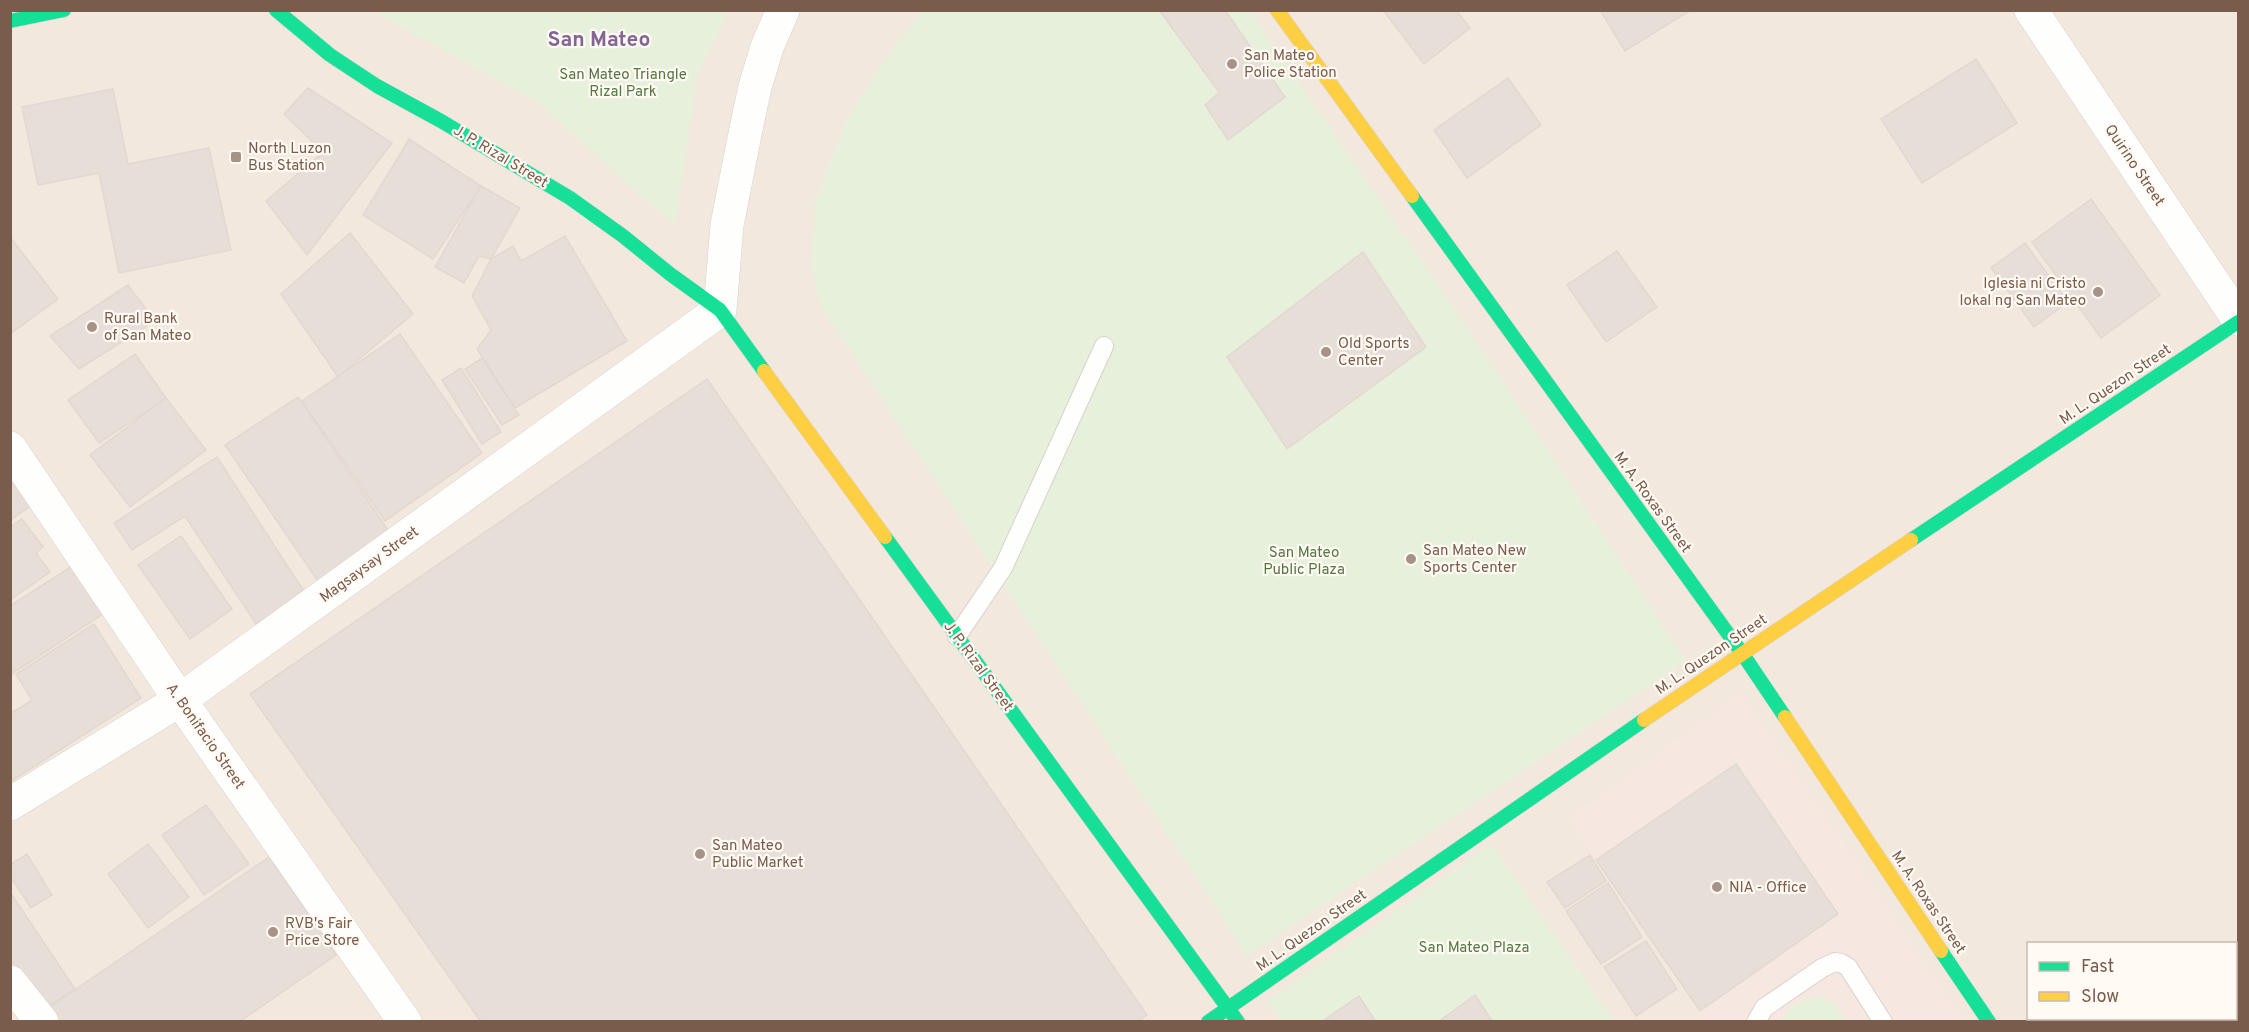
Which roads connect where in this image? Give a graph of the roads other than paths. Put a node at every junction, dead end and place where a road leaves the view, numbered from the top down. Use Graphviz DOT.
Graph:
graph roads {
  1 [pos="64,10"];
  2 [pos="276,10"];
  3 [pos="783,10"];
  4 [pos="1277,10"];
  5 [pos="2031,10"];
  6 [pos="10,21"];
  7 [pos="720,310"];
  8 [pos="2238,320"];
  9 [pos="1104,345"];
  10 [pos="10,448"];
  11 [pos="957,636"];
  12 [pos="1742,653"];
  13 [pos="180,700"];
  14 [pos="10,804"];
  15 [pos="10,982"];
  16 [pos="1228,1007"];
  17 [pos="42,1022"];
  18 [pos="405,1022"];
  19 [pos="1208,1022"];
  20 [pos="1238,1022"];
  21 [pos="1756,1022"];
  22 [pos="1883,1022"];
  23 [pos="1989,1022"];
  1 -- 6 [label="main road"];
  2 -- 7 [label="main road, J. P. Rizal Street"];
  3 -- 7 [label="street"];
  4 -- 12 [label="main road, M. A. Roxas Street"];
  5 -- 8 [label="street, Quirino Street"];
  7 -- 11 [label="main road, J. P. Rizal Street"];
  7 -- 13 [label="street, Magsaysay Street"];
  8 -- 12 [label="main road, M. L. Quezon Street"];
  9 -- 11 [label="lane"];
  10 -- 13 [label="street, A. Bonifacio Street"];
  11 -- 16 [label="main road, J. P. Rizal Street"];
  12 -- 16 [label="main road, M. L. Quezon Street"];
  12 -- 23 [label="main road, M. A. Roxas Street"];
  13 -- 14 [label="street, Magsaysay Street"];
  13 -- 18 [label="street, A. Bonifacio Street"];
  15 -- 17 [label="street"];
  16 -- 19 [label="main road, M. L. Quezon Street"];
  16 -- 20 [label="main road, J. P. Rizal Street"];
  21 -- 22 [label="lane"];
}
